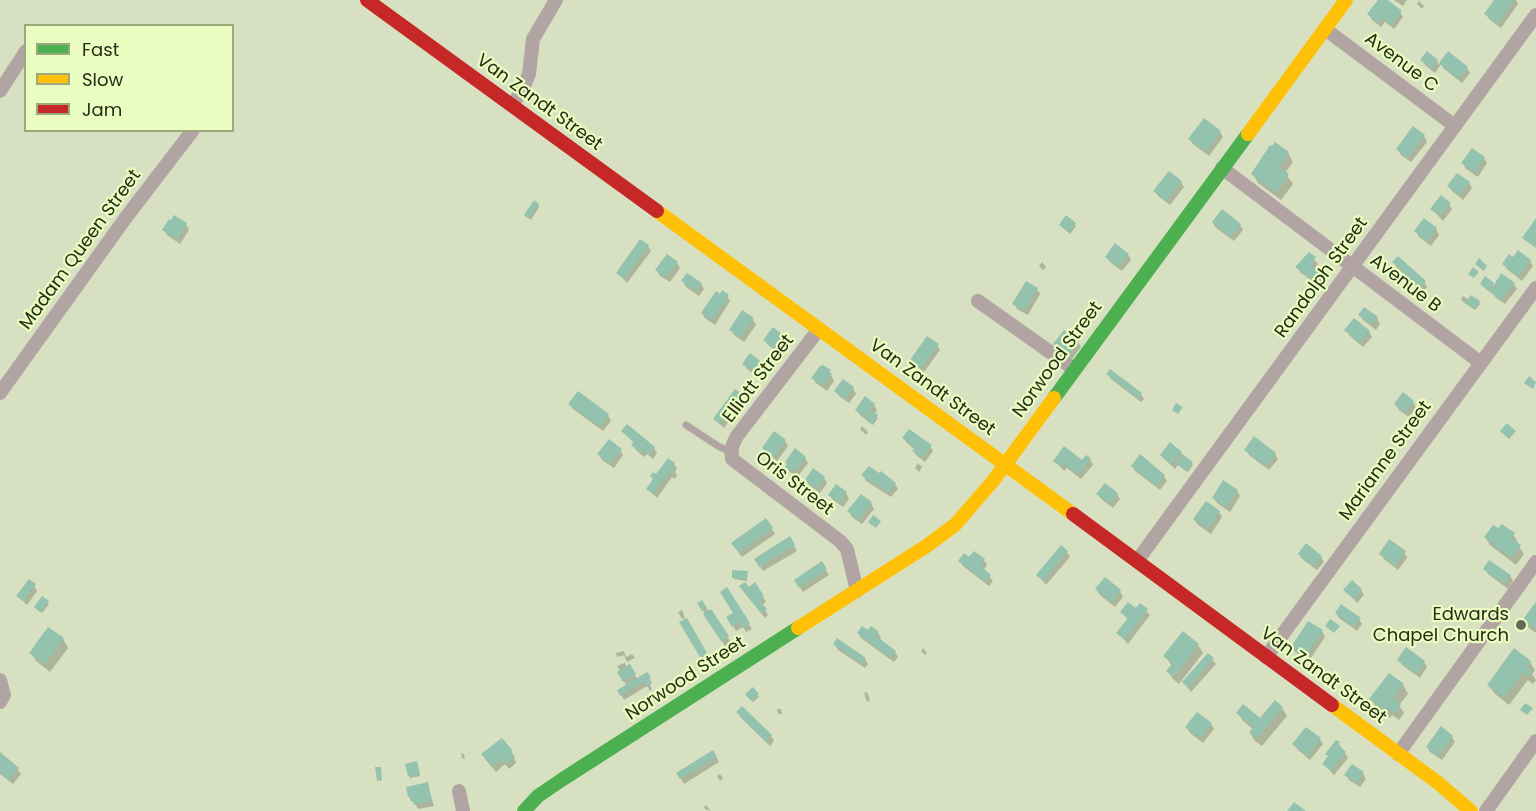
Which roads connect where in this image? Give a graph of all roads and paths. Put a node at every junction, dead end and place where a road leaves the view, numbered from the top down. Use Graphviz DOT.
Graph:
graph roads {
  1 [pos="368,0"];
  2 [pos="556,0"];
  3 [pos="1346,0"];
  4 [pos="1536,15"];
  5 [pos="1325,28"];
  6 [pos="24,54"];
  7 [pos="0,91"];
  8 [pos="512,105"];
  9 [pos="1455,126"];
  10 [pos="191,132"];
  11 [pos="1222,168"];
  12 [pos="1353,267"];
  13 [pos="1536,288"];
  14 [pos="978,301"];
  15 [pos="819,329"];
  16 [pos="1481,363"];
  17 [pos="1074,369"];
  18 [pos="0,393"];
  19 [pos="686,425"];
  20 [pos="731,452"];
  21 [pos="1005,464"];
  22 [pos="1137,561"];
  23 [pos="1536,562"];
  24 [pos="857,591"];
  25 [pos="1266,657"];
  26 [pos="0,680"];
  27 [pos="2,698"];
  28 [pos="1536,741"];
  29 [pos="1398,754"];
  30 [pos="459,791"];
  31 [pos="463,811"];
  32 [pos="524,811"];
  33 [pos="1471,811"];
  34 [pos="1486,811"];
  1 -- 8 [label="street, Van Zandt Street"];
  2 -- 8 [label="street"];
  3 -- 5 [label="street, Norwood Street"];
  4 -- 9 [label="street, Randolph Street"];
  5 -- 9 [label="street, Avenue C"];
  5 -- 11 [label="street, Norwood Street"];
  6 -- 7 [label="street"];
  8 -- 15 [label="street, Van Zandt Street"];
  9 -- 12 [label="street, Randolph Street"];
  10 -- 18 [label="street, Madam Queen Street"];
  11 -- 12 [label="street, Avenue B"];
  11 -- 17 [label="street, Norwood Street"];
  12 -- 16 [label="street, Avenue B"];
  12 -- 22 [label="street, Randolph Street"];
  13 -- 16 [label="street, Marianne Street"];
  14 -- 17 [label="street"];
  15 -- 20 [label="street, Elliott Street"];
  15 -- 21 [label="street, Van Zandt Street"];
  16 -- 25 [label="street, Marianne Street"];
  17 -- 21 [label="street, Norwood Street"];
  19 -- 20 [label="lane, Oris Street"];
  20 -- 24 [label="street, Oris Street"];
  21 -- 22 [label="street, Van Zandt Street"];
  21 -- 24 [label="street, Norwood Street"];
  22 -- 25 [label="street, Van Zandt Street"];
  23 -- 29 [label="street"];
  24 -- 32 [label="street, Norwood Street"];
  25 -- 29 [label="street, Van Zandt Street"];
  26 -- 27 [label="street"];
  28 -- 34 [label="street"];
  29 -- 33 [label="street, Van Zandt Street"];
  30 -- 31 [label="street"];
}
